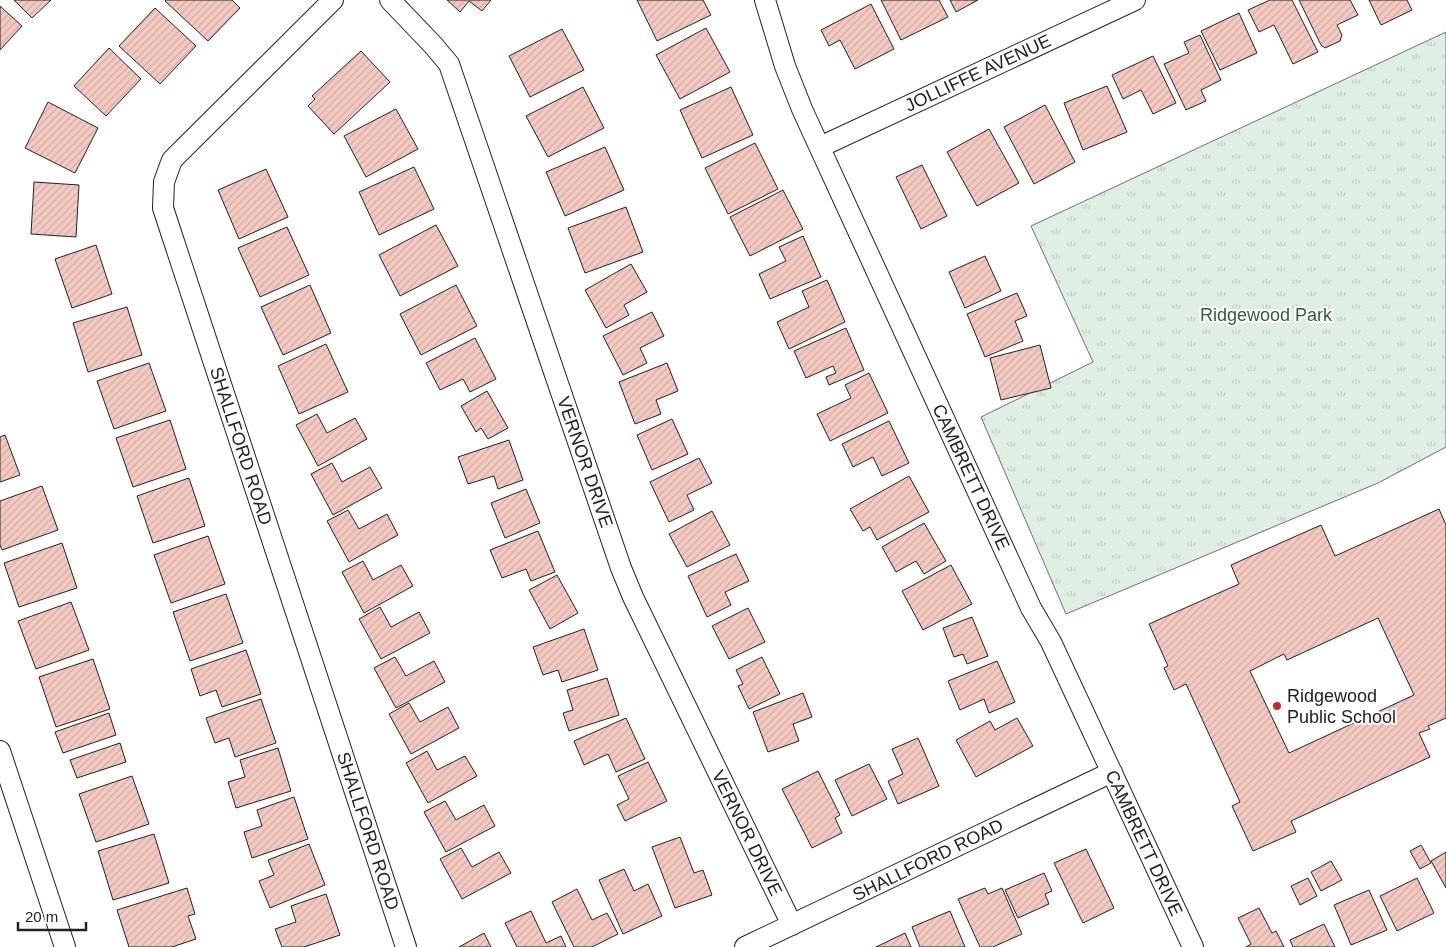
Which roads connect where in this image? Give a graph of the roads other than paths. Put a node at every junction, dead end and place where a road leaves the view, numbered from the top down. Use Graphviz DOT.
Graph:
graph roads {
  1 [pos="333,0"];
  2 [pos="390,0"];
  3 [pos="765,0"];
  4 [pos="1135,0"];
  5 [pos="820,147"];
  6 [pos="0,751"];
  7 [pos="1112,772"];
  8 [pos="792,925"];
  9 [pos="64,947"];
  10 [pos="406,947"];
  11 [pos="745,947"];
  12 [pos="1193,947"];
  1 -- 10 [label="street, SHALLFORD ROAD"];
  2 -- 8 [label="street, VERNOR DRIVE"];
  3 -- 5 [label="street, CAMBRETT DRIVE"];
  4 -- 5 [label="street, JOLLIFFE AVENUE"];
  5 -- 7 [label="street, CAMBRETT DRIVE"];
  6 -- 9 [label="street"];
  7 -- 8 [label="street, SHALLFORD ROAD"];
  7 -- 12 [label="street, CAMBRETT DRIVE"];
  8 -- 11 [label="street, SHALLFORD ROAD"];
}
